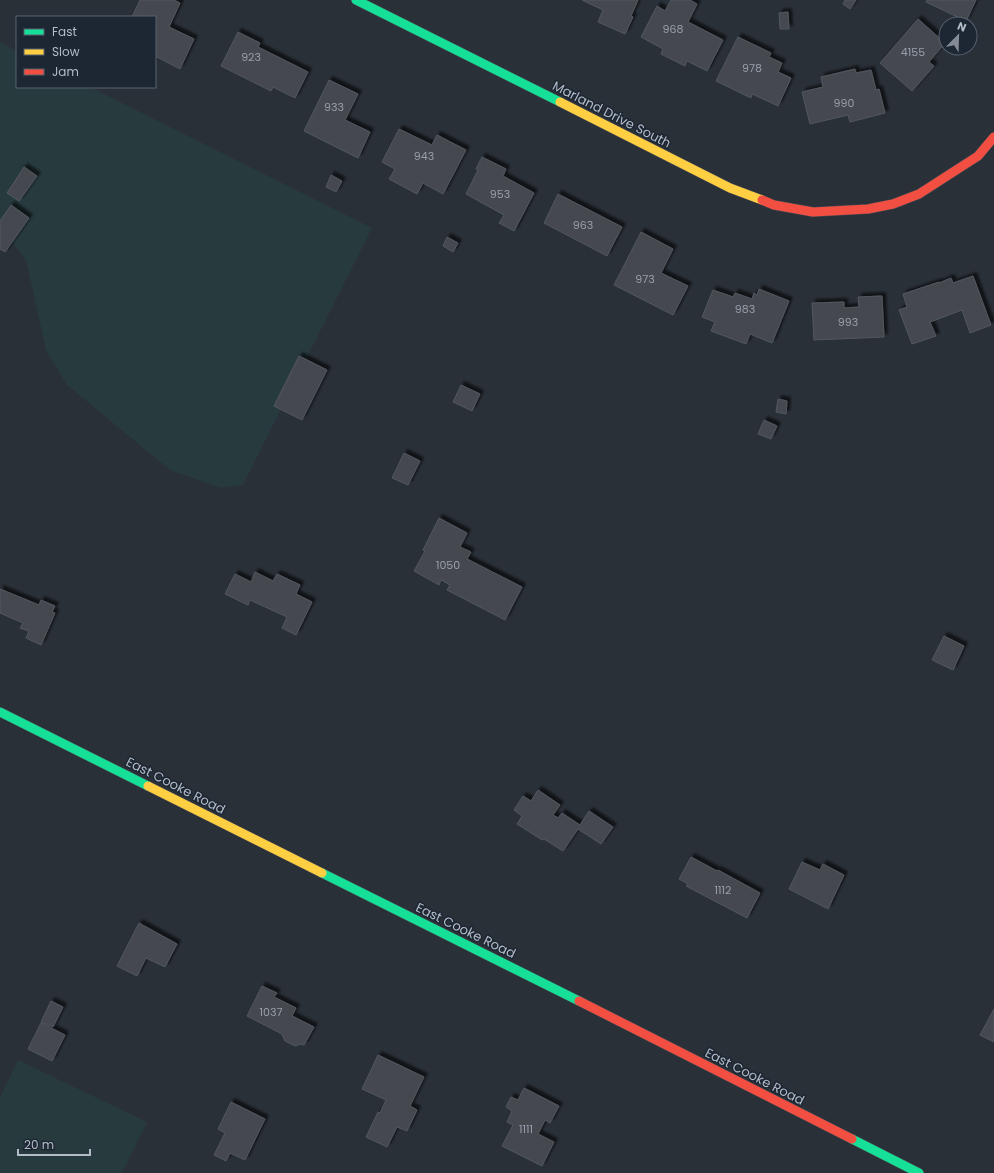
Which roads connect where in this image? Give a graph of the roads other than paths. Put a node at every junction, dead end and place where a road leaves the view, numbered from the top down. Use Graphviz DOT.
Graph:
graph roads {
  1 [pos="356,0"];
  2 [pos="994,137"];
  3 [pos="0,712"];
  4 [pos="919,1173"];
  1 -- 2 [label="main road, Marland Drive South"];
  3 -- 4 [label="main road, East Cooke Road"];
}
